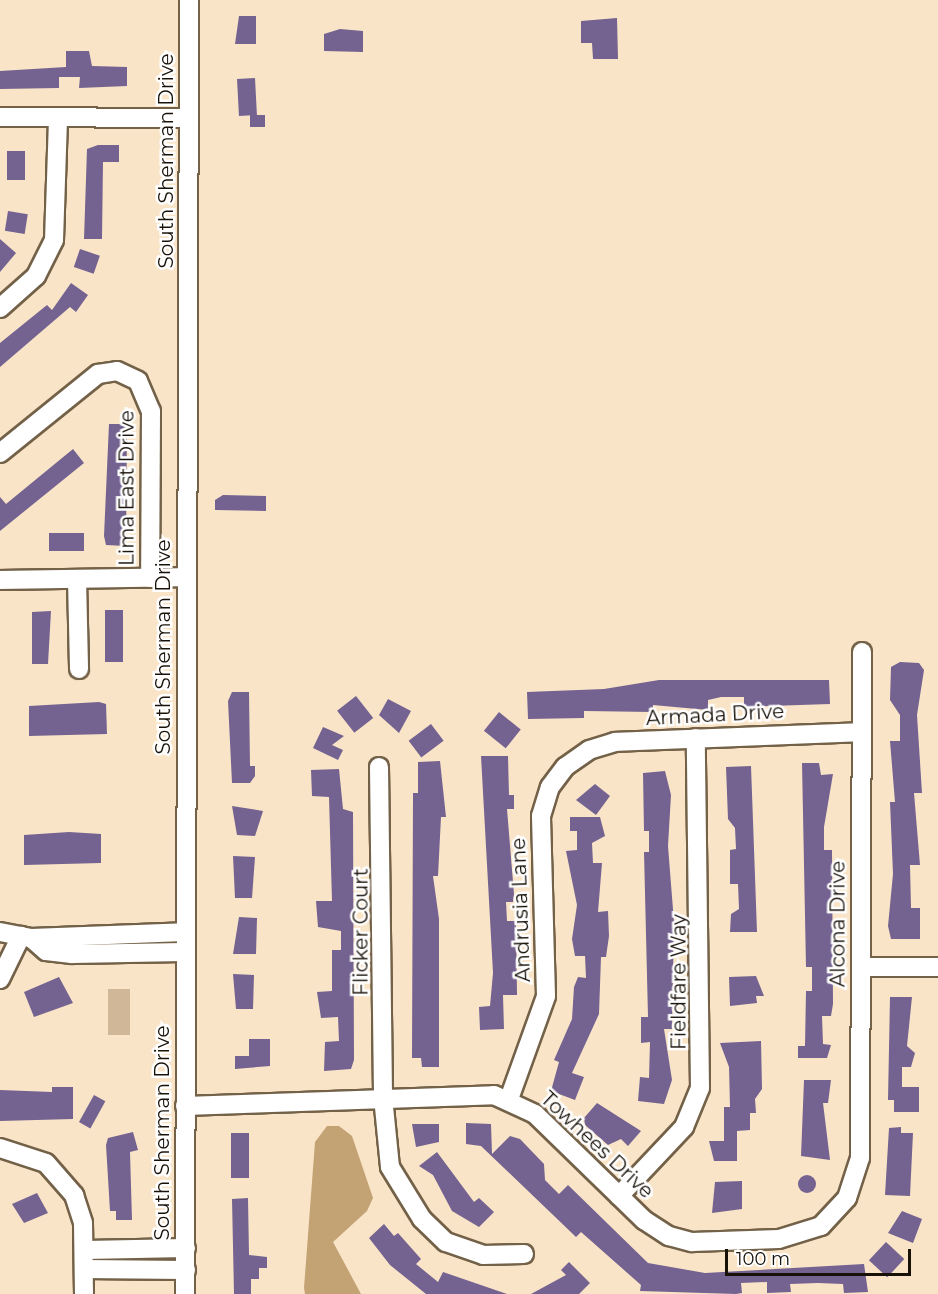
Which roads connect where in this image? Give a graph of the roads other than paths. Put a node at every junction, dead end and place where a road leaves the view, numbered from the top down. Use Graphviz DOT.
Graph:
graph roads {
  1 [pos="189,0"];
  2 [pos="0,117"];
  3 [pos="58,117"];
  4 [pos="188,118"];
  5 [pos="0,308"];
  6 [pos="0,453"];
  7 [pos="150,578"];
  8 [pos="186,578"];
  9 [pos="77,579"];
  10 [pos="0,580"];
  11 [pos="862,652"];
  12 [pos="79,669"];
  13 [pos="862,732"];
  14 [pos="696,738"];
  15 [pos="574,759"];
  16 [pos="379,767"];
  17 [pos="0,932"];
  18 [pos="184,932"];
  19 [pos="26,937"];
  20 [pos="184,952"];
  21 [pos="861,967"];
  22 [pos="938,967"];
  23 [pos="0,978"];
  24 [pos="383,1097"];
  25 [pos="509,1099"];
  26 [pos="185,1106"];
  27 [pos="0,1148"];
  28 [pos="850,1193"];
  29 [pos="619,1196"];
  30 [pos="186,1248"];
  31 [pos="85,1250"];
  32 [pos="524,1254"];
  33 [pos="84,1269"];
  34 [pos="186,1269"];
  35 [pos="84,1294"];
  36 [pos="185,1294"];
  1 -- 4 [label="street, South Sherman Drive"];
  2 -- 3 [label="street"];
  3 -- 4 [label="street"];
  3 -- 5 [label="street"];
  4 -- 8 [label="street, South Sherman Drive"];
  6 -- 7 [label="street, Lima East Drive"];
  7 -- 8 [label="street"];
  7 -- 9 [label="street"];
  8 -- 18 [label="street, South Sherman Drive"];
  9 -- 10 [label="street"];
  9 -- 12 [label="street"];
  11 -- 13 [label="street, Alcona Drive"];
  13 -- 14 [label="street, Armada Drive"];
  13 -- 21 [label="street, Alcona Drive"];
  14 -- 15 [label="street, Armada Drive"];
  14 -- 29 [label="street, Fieldfare Way"];
  15 -- 25 [label="street, Andrusia Lane"];
  16 -- 24 [label="street, Flicker Court"];
  17 -- 19 [label="street"];
  18 -- 19 [label="street"];
  18 -- 20 [label="street, South Sherman Drive"];
  19 -- 20 [label="street"];
  19 -- 23 [label="street"];
  20 -- 26 [label="street, South Sherman Drive"];
  21 -- 22 [label="street"];
  21 -- 28 [label="street, Alcona Drive"];
  24 -- 25 [label="street, Towhees Drive"];
  24 -- 26 [label="street, Towhees Drive"];
  24 -- 32 [label="street, Flicker Court"];
  25 -- 29 [label="street, Towhees Drive"];
  26 -- 30 [label="street, South Sherman Drive"];
  27 -- 31 [label="street"];
  28 -- 29 [label="street, Towhees Drive"];
  30 -- 31 [label="street"];
  30 -- 34 [label="street, South Sherman Drive"];
  31 -- 33 [label="street"];
  33 -- 34 [label="street"];
  33 -- 35 [label="street"];
  34 -- 36 [label="street, South Sherman Drive"];
}
